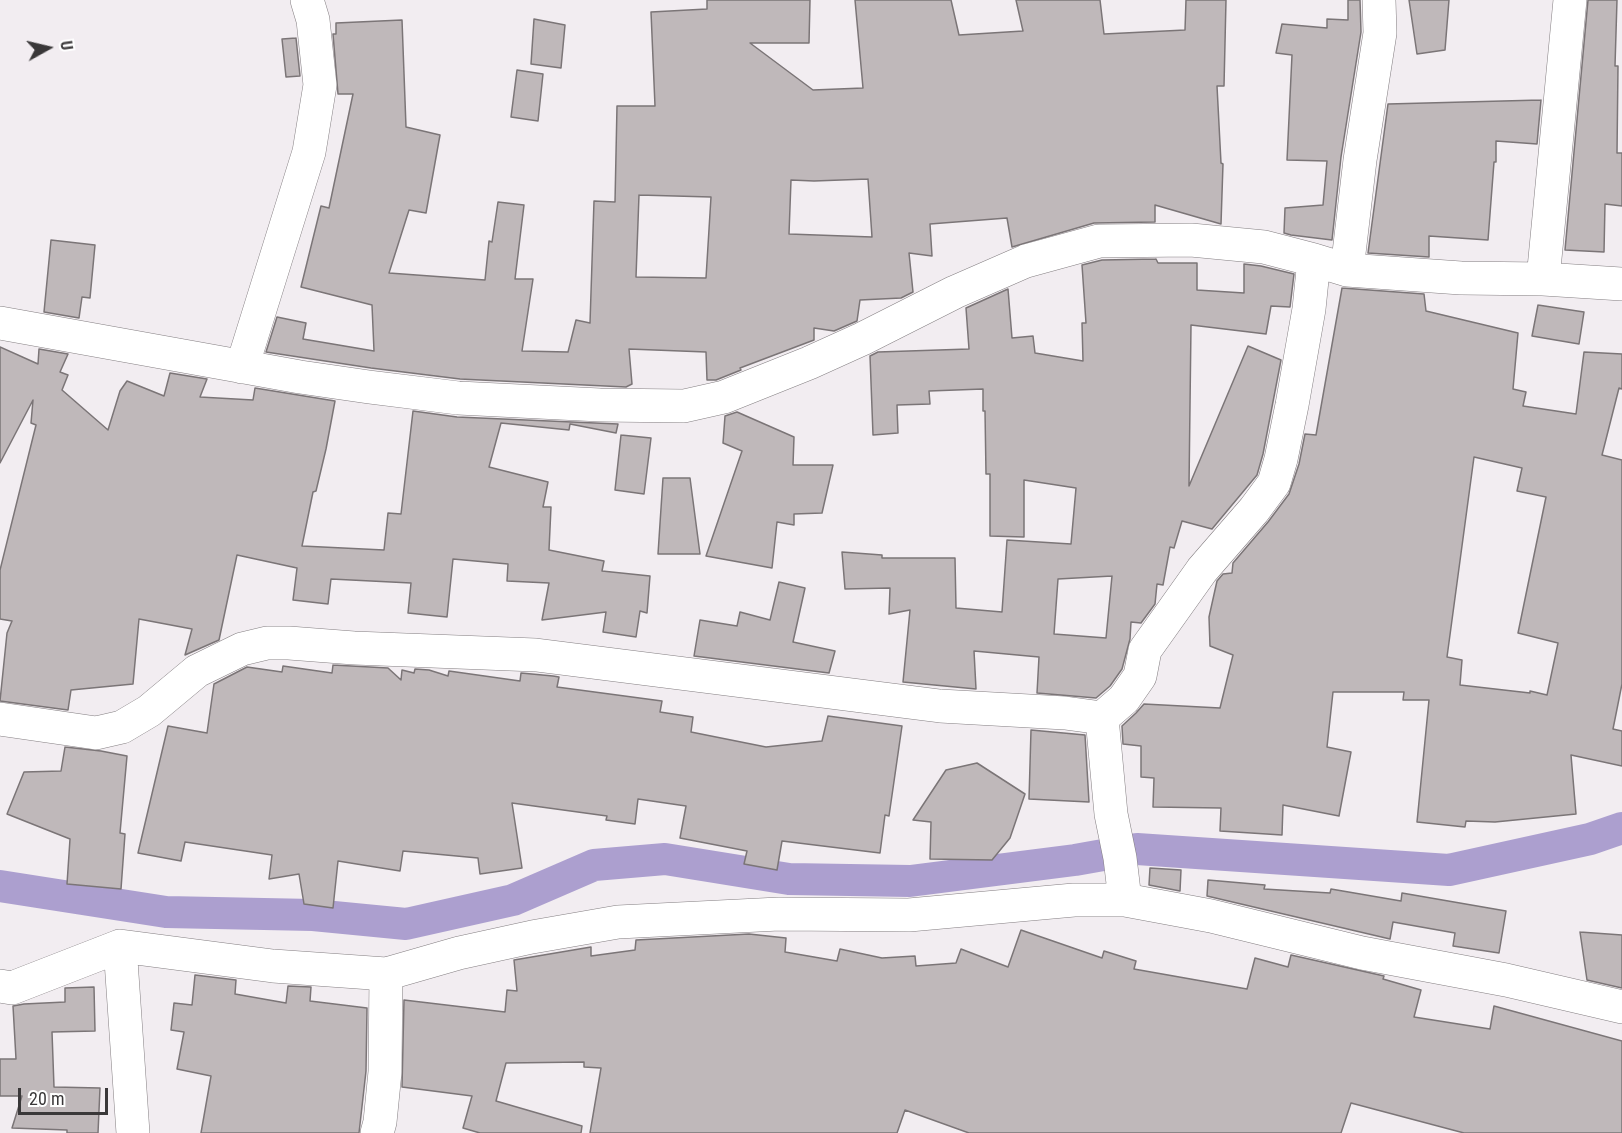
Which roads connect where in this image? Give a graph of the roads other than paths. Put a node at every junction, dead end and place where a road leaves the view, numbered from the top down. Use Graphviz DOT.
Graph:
graph roads {
  1 [pos="308,0"];
  2 [pos="1379,0"];
  3 [pos="1570,0"];
  4 [pos="1314,260"];
  5 [pos="1347,270"];
  6 [pos="1543,279"];
  7 [pos="1622,284"];
  8 [pos="0,324"];
  9 [pos="242,367"];
  10 [pos="1102,718"];
  11 [pos="0,719"];
  12 [pos="1125,900"];
  13 [pos="120,946"];
  14 [pos="386,974"];
  15 [pos="0,986"];
  16 [pos="1622,1007"];
  17 [pos="133,1133"];
  18 [pos="377,1133"];
  1 -- 9 [label="street"];
  2 -- 5 [label="street"];
  3 -- 6 [label="street"];
  4 -- 5 [label="street"];
  4 -- 9 [label="street"];
  4 -- 10 [label="street"];
  5 -- 6 [label="street"];
  6 -- 7 [label="street"];
  8 -- 9 [label="street"];
  10 -- 11 [label="street"];
  10 -- 12 [label="street"];
  12 -- 14 [label="street"];
  12 -- 16 [label="street"];
  13 -- 14 [label="street"];
  13 -- 15 [label="street"];
  13 -- 17 [label="street"];
  14 -- 18 [label="street"];
}
